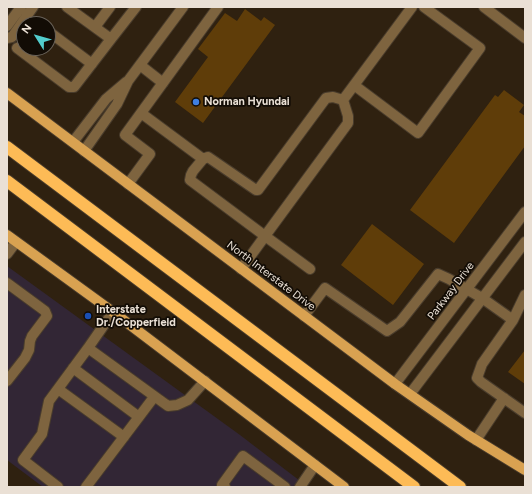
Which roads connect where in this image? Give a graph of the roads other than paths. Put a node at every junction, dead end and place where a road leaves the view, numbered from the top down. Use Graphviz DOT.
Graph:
graph roads {
  1 [pos="33,7"];
  2 [pos="67,7"];
  3 [pos="110,7"];
  4 [pos="136,7"];
  5 [pos="183,7"];
  6 [pos="218,7"];
  7 [pos="412,7"];
  8 [pos="424,7"];
  9 [pos="484,7"];
  10 [pos="18,8"];
  11 [pos="7,26"];
  12 [pos="95,27"];
  13 [pos="56,37"];
  14 [pos="7,38"];
  15 [pos="525,38"];
  16 [pos="111,39"];
  17 [pos="28,56"];
  18 [pos="92,64"];
  19 [pos="140,65"];
  20 [pos="128,81"];
  21 [pos="163,82"];
  22 [pos="354,85"];
  23 [pos="7,93"];
  24 [pos="343,100"];
  25 [pos="141,113"];
  26 [pos="73,142"];
  27 [pos="7,147"];
  28 [pos="84,151"];
  29 [pos="203,159"];
  30 [pos="7,181"];
  31 [pos="128,184"];
  32 [pos="525,212"];
  33 [pos="7,235"];
  34 [pos="265,236"];
  35 [pos="16,242"];
  36 [pos="525,242"];
  37 [pos="7,254"];
  38 [pos="241,269"];
  39 [pos="310,269"];
  40 [pos="7,283"];
  41 [pos="467,290"];
  42 [pos="525,295"];
  43 [pos="482,298"];
  44 [pos="113,312"];
  45 [pos="304,316"];
  46 [pos="513,320"];
  47 [pos="88,348"];
  48 [pos="73,368"];
  49 [pos="7,381"];
  50 [pos="205,382"];
  51 [pos="395,384"];
  52 [pos="58,389"];
  53 [pos="410,394"];
  54 [pos="154,397"];
  55 [pos="504,398"];
  56 [pos="525,413"];
  57 [pos="140,417"];
  58 [pos="124,437"];
  59 [pos="476,440"];
  60 [pos="315,465"];
  61 [pos="525,470"];
  62 [pos="58,487"];
  63 [pos="86,487"];
  64 [pos="225,487"];
  65 [pos="284,487"];
  66 [pos="300,487"];
  67 [pos="344,487"];
  68 [pos="414,487"];
  69 [pos="460,487"];
  1 -- 14 [label="street"];
  2 -- 12 [label="street"];
  3 -- 12 [label="street"];
  4 -- 16 [label="street"];
  5 -- 19 [label="street"];
  6 -- 21 [label="street"];
  7 -- 22 [label="street"];
  8 -- 22 [label="street"];
  9 -- 15 [label="street"];
  10 -- 11 [label="street"];
  12 -- 16 [label="street"];
  13 -- 18 [label="street"];
  16 -- 18 [label="street"];
  17 -- 18 [label="street"];
  19 -- 20 [label="street"];
  19 -- 21 [label="street"];
  20 -- 26 [label="street"];
  20 -- 28 [label="street"];
  21 -- 25 [label="street"];
  22 -- 24 [label="street"];
  23 -- 26 [label="main road, North Interstate Drive"];
  24 -- 29 [label="street"];
  24 -- 34 [label="street"];
  25 -- 29 [label="street"];
  25 -- 31 [label="street"];
  26 -- 28 [label="main road, North Interstate Drive"];
  27 -- 69 [label="highway"];
  28 -- 31 [label="main road, North Interstate Drive"];
  29 -- 34 [label="street"];
  30 -- 68 [label="highway"];
  31 -- 38 [label="main road, North Interstate Drive"];
  32 -- 41 [label="street, Parkway Drive"];
  33 -- 35 [label="main road"];
  34 -- 38 [label="street"];
  34 -- 39 [label="street"];
  35 -- 37 [label="street"];
  35 -- 44 [label="main road"];
  36 -- 43 [label="street"];
  38 -- 45 [label="main road, North Interstate Drive"];
  40 -- 49 [label="street"];
  41 -- 43 [label="street"];
  41 -- 45 [label="street"];
  41 -- 51 [label="street, Parkway Drive"];
  42 -- 46 [label="street"];
  43 -- 46 [label="street"];
  43 -- 53 [label="street"];
  44 -- 47 [label="street"];
  44 -- 50 [label="main road"];
  45 -- 51 [label="main road, North Interstate Drive"];
  46 -- 55 [label="street"];
  47 -- 48 [label="street"];
  47 -- 54 [label="street"];
  48 -- 52 [label="street"];
  48 -- 57 [label="street"];
  50 -- 54 [label="street"];
  50 -- 60 [label="main road"];
  51 -- 53 [label="main road, North Interstate Drive"];
  52 -- 58 [label="street"];
  52 -- 62 [label="street"];
  53 -- 59 [label="main road, North Interstate Drive"];
  54 -- 57 [label="street"];
  55 -- 56 [label="street"];
  55 -- 59 [label="street"];
  57 -- 58 [label="street"];
  58 -- 63 [label="street"];
  59 -- 61 [label="main road, North Interstate Drive"];
  60 -- 66 [label="street"];
  60 -- 67 [label="main road"];
  64 -- 65 [label="street"];
}
